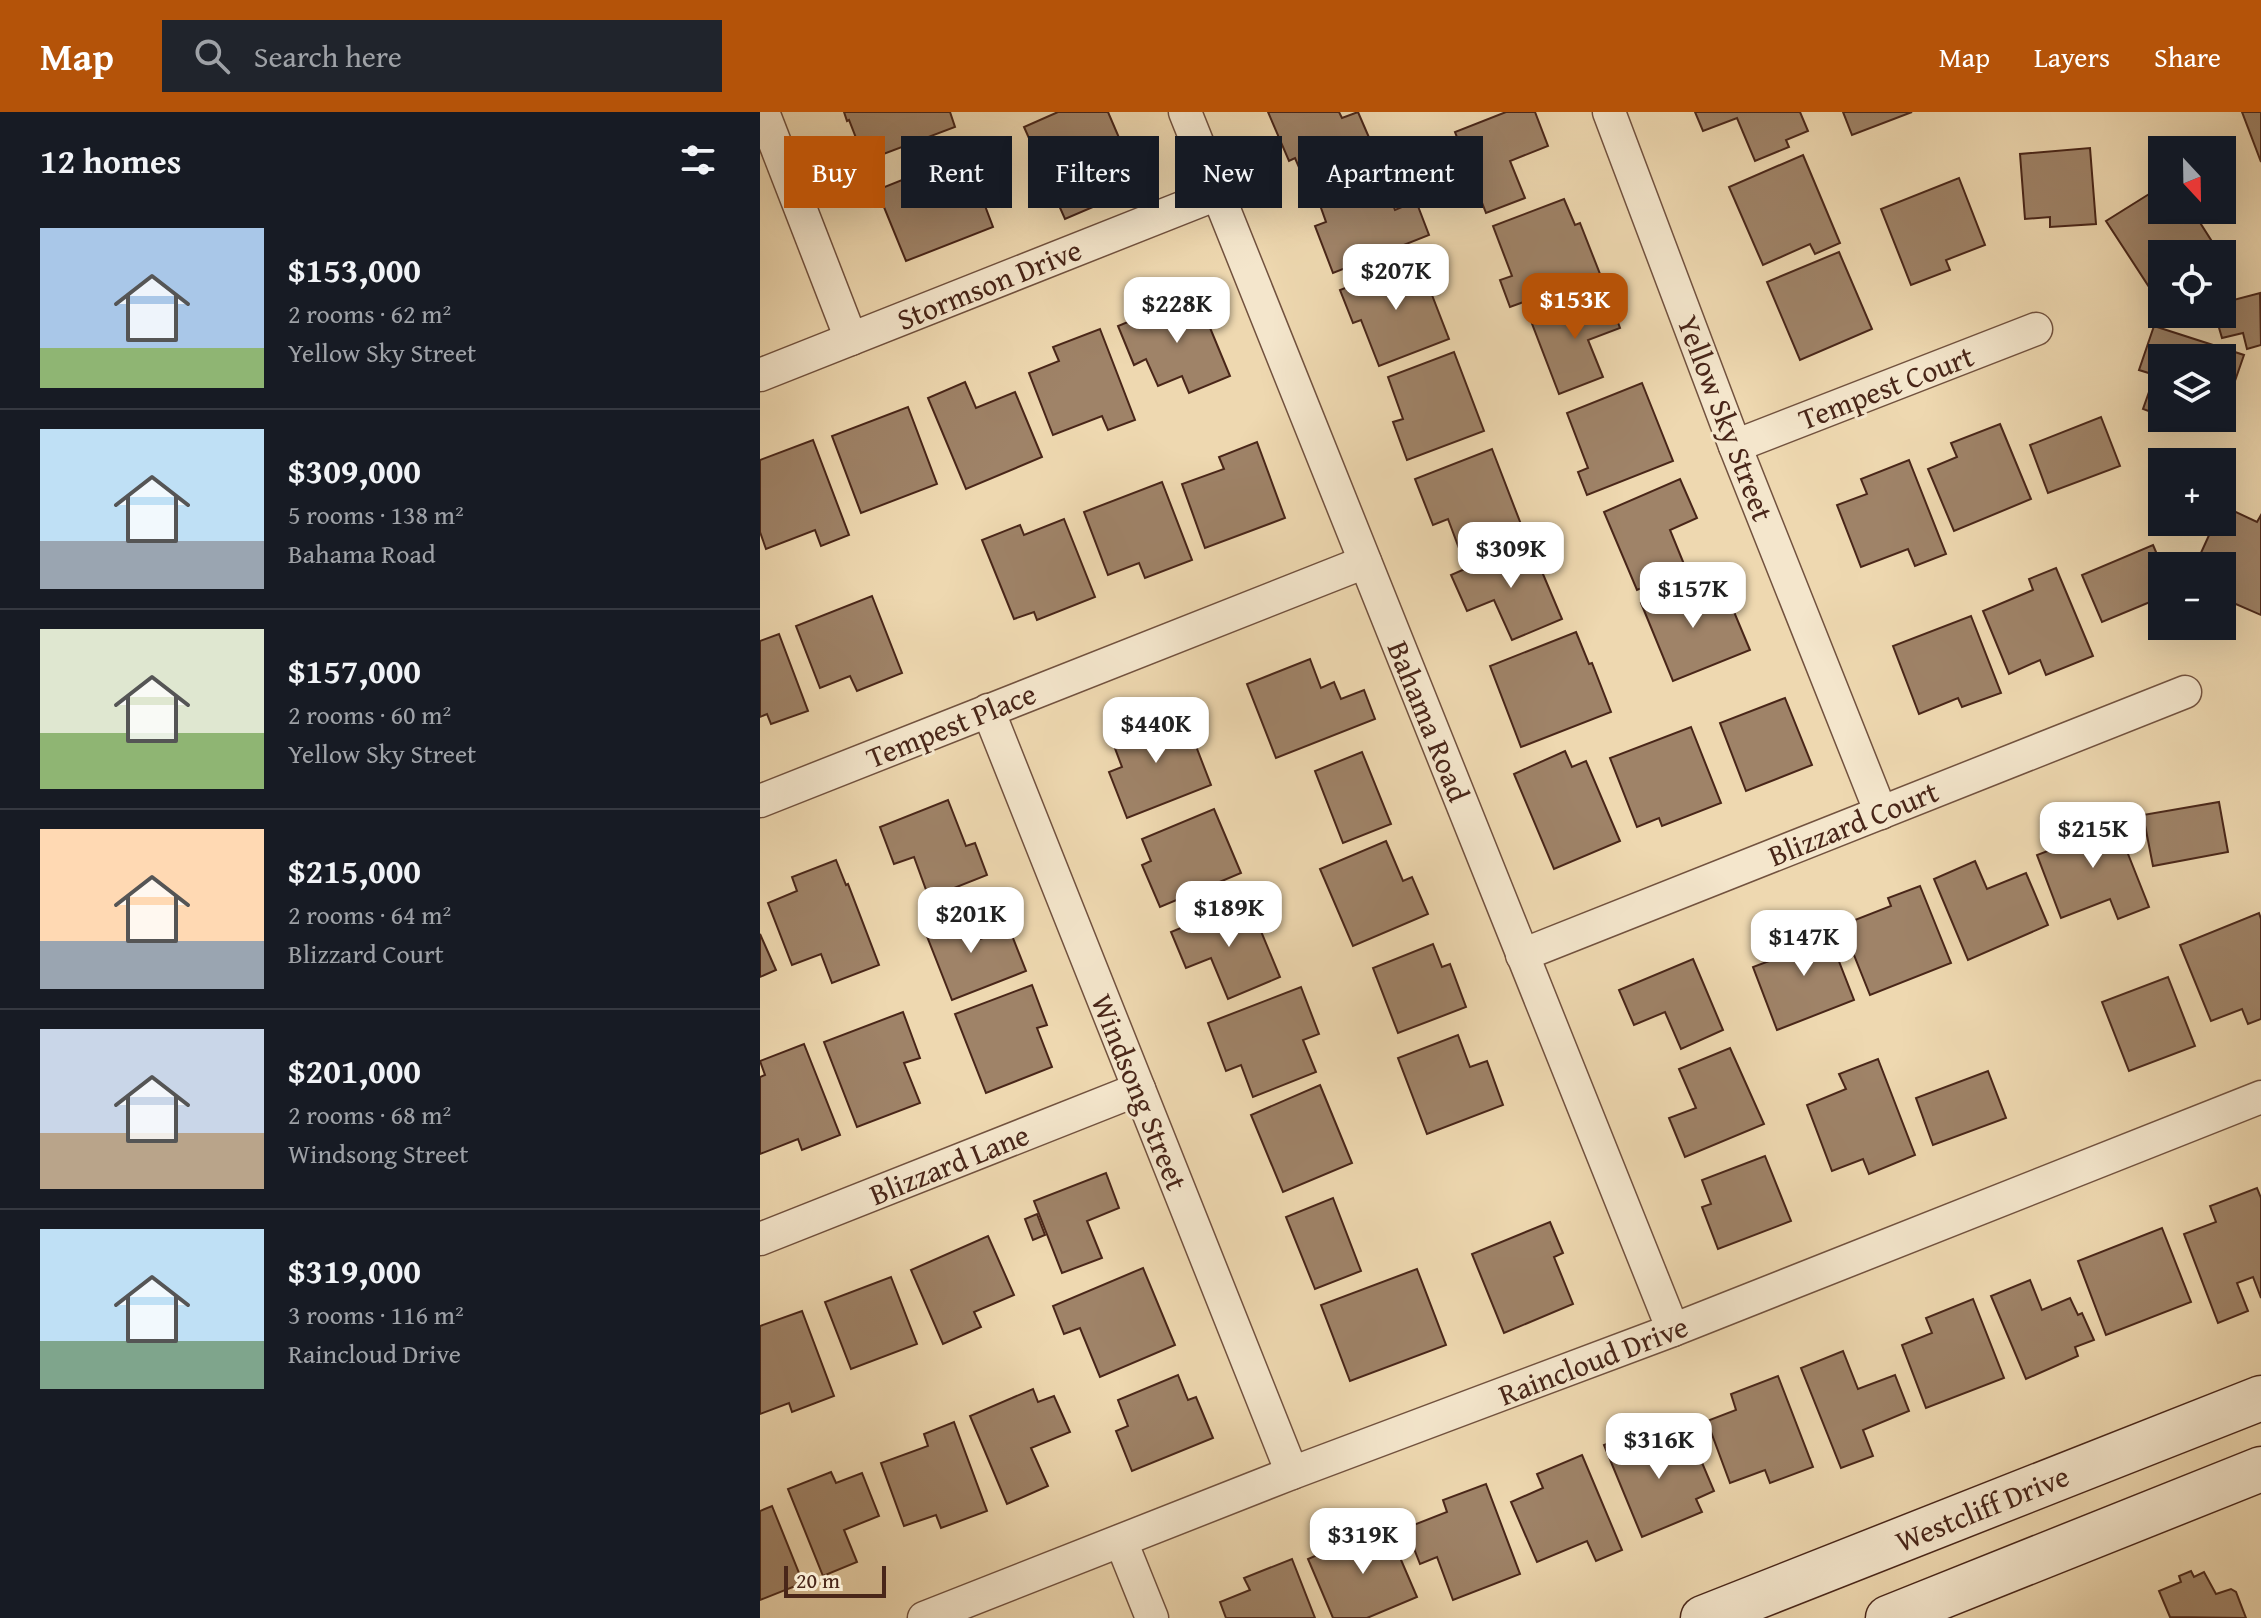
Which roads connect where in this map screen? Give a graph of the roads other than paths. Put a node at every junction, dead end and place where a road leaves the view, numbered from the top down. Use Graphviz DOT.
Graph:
graph roads {
  1 [pos="763,112"];
  2 [pos="1185,112"];
  3 [pos="1609,112"];
  4 [pos="1194,136"];
  5 [pos="1182,208"];
  6 [pos="1223,208"];
  7 [pos="2036,329"];
  8 [pos="851,339"];
  9 [pos="760,375"];
  10 [pos="1735,446"];
  11 [pos="1365,562"];
  12 [pos="2185,692"];
  13 [pos="988,710"];
  14 [pos="760,801"];
  15 [pos="1881,813"];
  16 [pos="1522,955"];
  17 [pos="1139,1089"];
  18 [pos="2261,1097"];
  19 [pos="760,1239"];
  20 [pos="1673,1330"];
  21 [pos="2261,1398"];
  22 [pos="2261,1469"];
  23 [pos="1292,1473"];
  24 [pos="1121,1541"];
  25 [pos="924,1618"];
  26 [pos="1152,1618"];
  27 [pos="1703,1618"];
  28 [pos="1888,1618"];
  1 -- 8 [label="street"];
  2 -- 4 [label="street, Bahama Road"];
  3 -- 10 [label="street, Yellow Sky Street"];
  5 -- 8 [label="street, Stormson Drive"];
  6 -- 11 [label="street, Bahama Road"];
  7 -- 10 [label="street, Tempest Court"];
  8 -- 9 [label="street, Stormson Drive"];
  10 -- 15 [label="street, Yellow Sky Street"];
  11 -- 13 [label="street, Tempest Place"];
  11 -- 16 [label="street, Bahama Road"];
  12 -- 15 [label="street, Blizzard Court"];
  13 -- 14 [label="street, Tempest Place"];
  13 -- 17 [label="street, Windsong Street"];
  15 -- 16 [label="street, Blizzard Court"];
  16 -- 20 [label="street, Bahama Road"];
  17 -- 19 [label="street, Blizzard Lane"];
  17 -- 23 [label="street, Windsong Street"];
  18 -- 20 [label="street, Raincloud Drive"];
  20 -- 23 [label="street, Raincloud Drive"];
  21 -- 27 [label="main road, Westcliff Drive"];
  22 -- 28 [label="main road"];
  23 -- 24 [label="street, Raincloud Drive"];
  24 -- 25 [label="street, Raincloud Drive"];
  24 -- 26 [label="street"];
}
